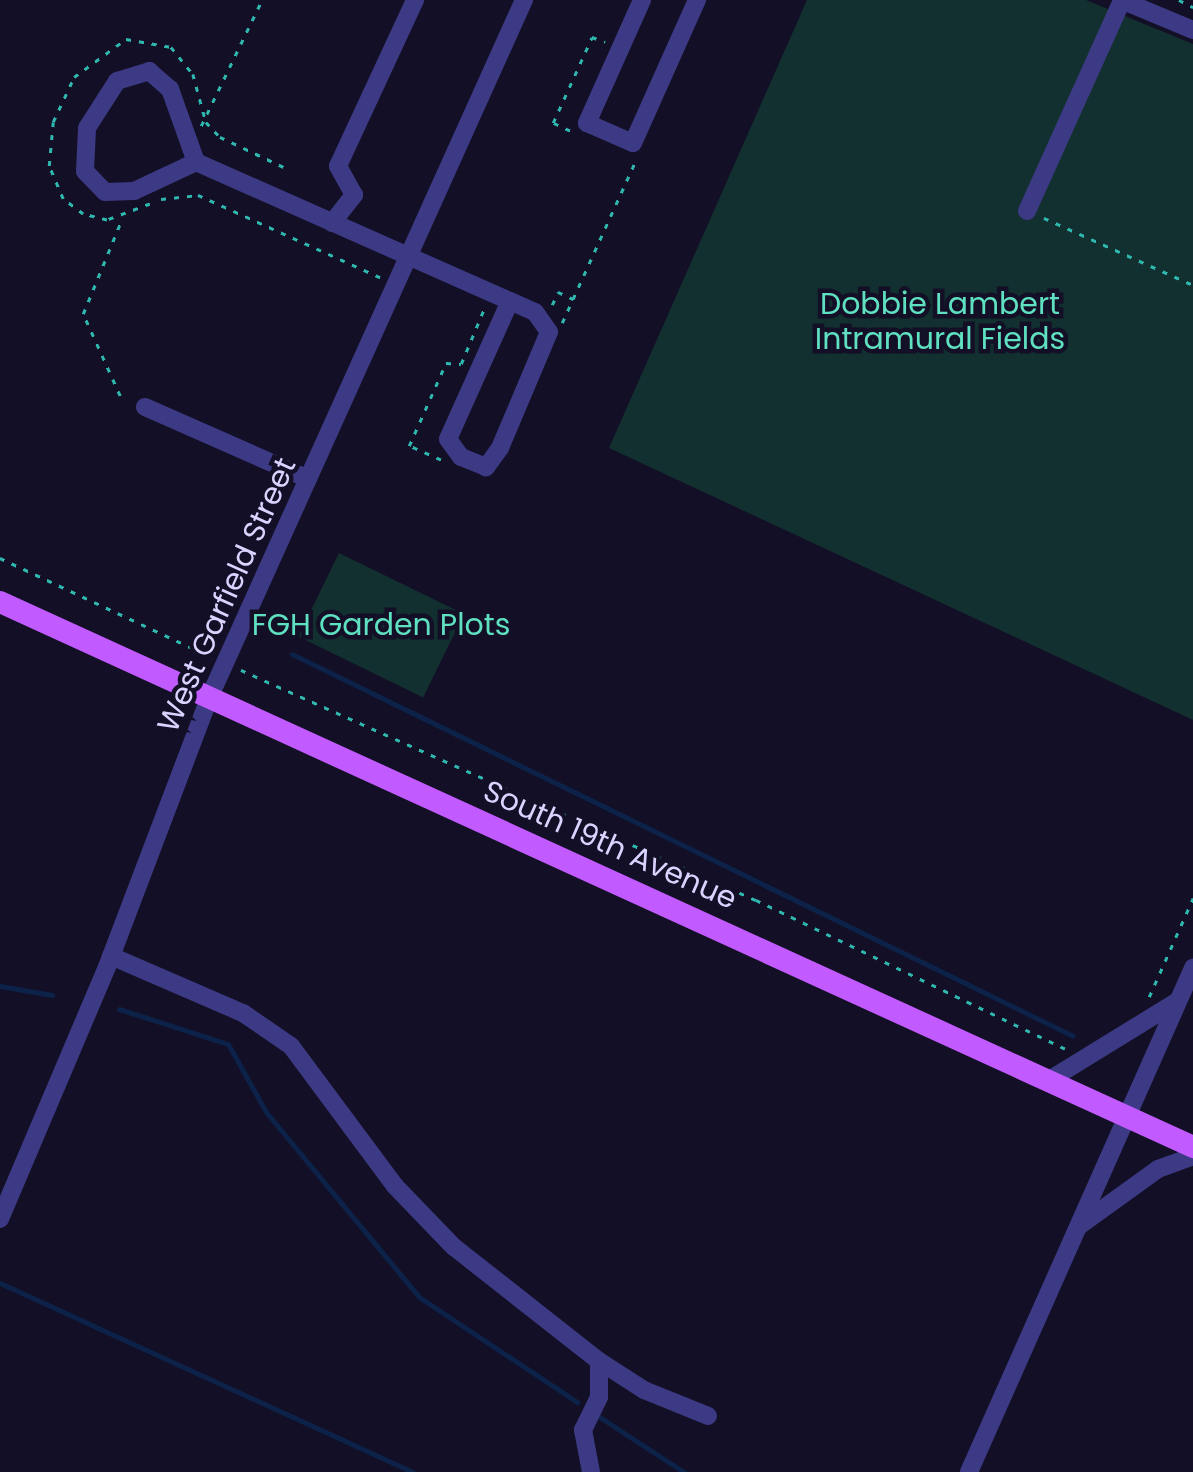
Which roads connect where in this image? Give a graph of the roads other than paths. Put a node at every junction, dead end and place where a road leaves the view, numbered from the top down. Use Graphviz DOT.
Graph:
graph roads {
  1 [pos="415,0"];
  2 [pos="524,0"];
  3 [pos="642,0"];
  4 [pos="697,0"];
  5 [pos="1131,2"];
  6 [pos="1193,30"];
  7 [pos="196,162"];
  8 [pos="1027,210"];
  9 [pos="332,223"];
  10 [pos="409,257"];
  11 [pos="510,301"];
  12 [pos="145,406"];
  13 [pos="308,479"];
  14 [pos="0,602"];
  15 [pos="210,696"];
  16 [pos="111,956"];
  17 [pos="1193,968"];
  18 [pos="1178,1001"];
  19 [pos="1051,1079"];
  20 [pos="1126,1117"];
  21 [pos="1193,1148"];
  22 [pos="1193,1156"];
  23 [pos="0,1219"];
  24 [pos="1078,1227"];
  25 [pos="599,1361"];
  26 [pos="644,1390"];
  27 [pos="599,1397"];
  28 [pos="708,1416"];
  29 [pos="591,1472"];
  30 [pos="969,1472"];
  1 -- 9 [label="street"];
  2 -- 10 [label="street, West Garfield Street"];
  3 -- 4 [label="street"];
  5 -- 6 [label="street"];
  5 -- 8 [label="street"];
  7 -- 7 [label="street"];
  7 -- 9 [label="street"];
  9 -- 10 [label="street"];
  10 -- 11 [label="street"];
  10 -- 13 [label="street, West Garfield Street"];
  11 -- 11 [label="street"];
  12 -- 13 [label="street"];
  13 -- 15 [label="street, West Garfield Street"];
  14 -- 15 [label="main road, South 19th Avenue"];
  15 -- 16 [label="street, West Garfield Street"];
  15 -- 19 [label="main road, South 19th Avenue"];
  16 -- 23 [label="street, West Garfield Street"];
  16 -- 25 [label="street"];
  17 -- 18 [label="street"];
  18 -- 19 [label="street"];
  18 -- 20 [label="street"];
  19 -- 20 [label="main road, South 19th Avenue"];
  20 -- 21 [label="main road, South 19th Avenue"];
  20 -- 24 [label="street"];
  22 -- 24 [label="street"];
  24 -- 30 [label="street"];
  25 -- 26 [label="street"];
  25 -- 27 [label="street"];
  26 -- 27 [label="street"];
  26 -- 28 [label="street"];
  27 -- 29 [label="street"];
}
